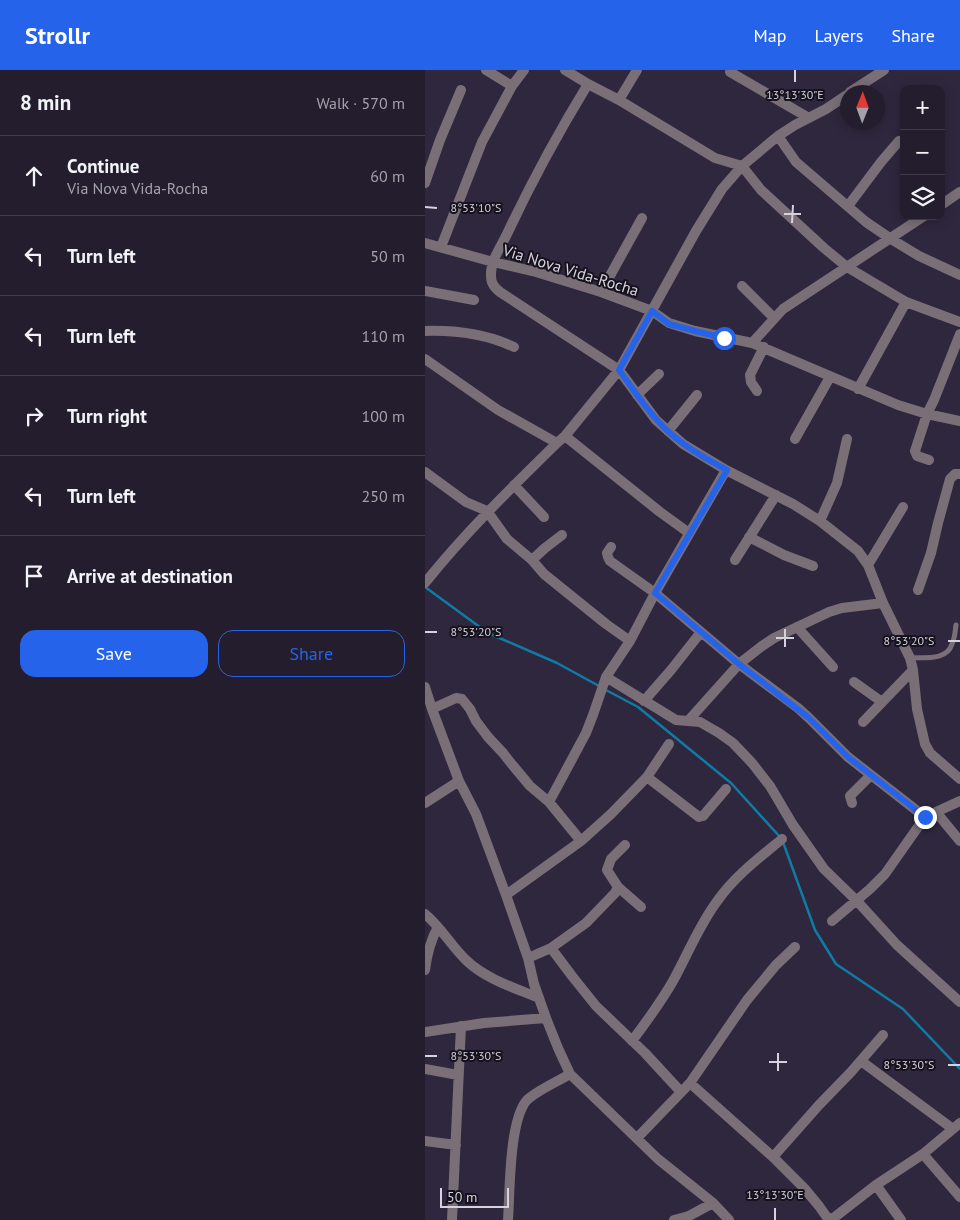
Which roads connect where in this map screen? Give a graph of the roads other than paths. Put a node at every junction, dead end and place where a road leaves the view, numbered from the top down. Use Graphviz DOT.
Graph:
graph roads {
  1 [pos="485,70"];
  2 [pos="524,70"];
  3 [pos="565,70"];
  4 [pos="637,70"];
  5 [pos="878,71"];
  6 [pos="730,72"];
  7 [pos="588,84"];
  8 [pos="860,85"];
  9 [pos="512,86"];
  10 [pos="461,90"];
  11 [pos="619,100"];
  12 [pos="840,100"];
  13 [pos="809,118"];
  14 [pos="779,136"];
  15 [pos="899,141"];
  16 [pos="742,166"];
  17 [pos="425,183"];
  18 [pos="960,192"];
  19 [pos="945,202"];
  20 [pos="848,206"];
  21 [pos="642,218"];
  22 [pos="918,220"];
  23 [pos="891,239"];
  24 [pos="425,243"];
  25 [pos="441,247"];
  26 [pos="493,262"];
  27 [pos="847,267"];
  28 [pos="960,275"];
  29 [pos="742,286"];
  30 [pos="425,291"];
  31 [pos="601,292"];
  32 [pos="474,300"];
  33 [pos="906,302"];
  34 [pos="652,311"];
  35 [pos="774,318"];
  36 [pos="960,322"];
  37 [pos="425,331"];
  38 [pos="960,334"];
  39 [pos="752,343"];
  40 [pos="514,347"];
  41 [pos="764,347"];
  42 [pos="425,359"];
  43 [pos="619,370"];
  44 [pos="659,374"];
  45 [pos="831,377"];
  46 [pos="858,389"];
  47 [pos="757,391"];
  48 [pos="637,395"];
  49 [pos="697,395"];
  50 [pos="927,414"];
  51 [pos="960,421"];
  52 [pos="668,431"];
  53 [pos="565,436"];
  54 [pos="795,439"];
  55 [pos="847,439"];
  56 [pos="557,443"];
  57 [pos="929,460"];
  58 [pos="727,470"];
  59 [pos="425,472"];
  60 [pos="960,474"];
  61 [pos="514,485"];
  62 [pos="776,495"];
  63 [pos="903,506"];
  64 [pos="487,511"];
  65 [pos="544,517"];
  66 [pos="820,521"];
  67 [pos="689,533"];
  68 [pos="562,535"];
  69 [pos="749,537"];
  70 [pos="611,547"];
  71 [pos="531,560"];
  72 [pos="735,560"];
  73 [pos="868,565"];
  74 [pos="813,566"];
  75 [pos="425,583"];
  76 [pos="918,590"];
  77 [pos="655,593"];
  78 [pos="883,603"];
  79 [pos="956,625"];
  80 [pos="797,627"];
  81 [pos="701,632"];
  82 [pos="630,641"];
  83 [pos="909,658"];
  84 [pos="739,664"];
  85 [pos="833,667"];
  86 [pos="913,670"];
  87 [pos="606,677"];
  88 [pos="854,682"];
  89 [pos="425,687"];
  90 [pos="644,701"];
  91 [pos="882,702"];
  92 [pos="432,709"];
  93 [pos="688,721"];
  94 [pos="863,722"];
  95 [pos="669,744"];
  96 [pos="871,775"];
  97 [pos="647,777"];
  98 [pos="960,779"];
  99 [pos="459,780"];
  100 [pos="726,789"];
  101 [pos="960,801"];
  102 [pos="549,802"];
  103 [pos="425,803"];
  104 [pos="852,803"];
  105 [pos="935,812"];
  106 [pos="925,817"];
  107 [pos="781,839"];
  108 [pos="581,841"];
  109 [pos="960,841"];
  110 [pos="625,845"];
  111 [pos="618,887"];
  112 [pos="506,895"];
  113 [pos="857,901"];
  114 [pos="641,907"];
  115 [pos="425,914"];
  116 [pos="832,922"];
  117 [pos="438,927"];
  118 [pos="795,947"];
  119 [pos="551,948"];
  120 [pos="528,958"];
  121 [pos="425,970"];
  122 [pos="539,998"];
  123 [pos="960,1002"];
  124 [pos="546,1018"];
  125 [pos="461,1026"];
  126 [pos="425,1032"];
  127 [pos="883,1035"];
  128 [pos="632,1041"];
  129 [pos="861,1061"];
  130 [pos="425,1069"];
  131 [pos="570,1074"];
  132 [pos="458,1075"];
  133 [pos="690,1083"];
  134 [pos="681,1092"];
  135 [pos="956,1126"];
  136 [pos="637,1138"];
  137 [pos="425,1141"];
  138 [pos="456,1146"];
  139 [pos="923,1154"];
  140 [pos="773,1157"];
  141 [pos="877,1185"];
  142 [pos="960,1197"];
  143 [pos="713,1203"];
  144 [pos="452,1220"];
  145 [pos="508,1220"];
  146 [pos="674,1220"];
  147 [pos="729,1220"];
  148 [pos="832,1220"];
  149 [pos="901,1220"];
  1 -- 9 [label="street"];
  2 -- 9 [label="street"];
  3 -- 7 [label="street"];
  4 -- 11 [label="street"];
  5 -- 8 [label="street"];
  6 -- 13 [label="street"];
  7 -- 11 [label="street"];
  7 -- 26 [label="street"];
  9 -- 25 [label="street"];
  10 -- 17 [label="street"];
  11 -- 16 [label="street"];
  12 -- 13 [label="street"];
  13 -- 14 [label="street"];
  14 -- 16 [label="street"];
  14 -- 20 [label="street"];
  15 -- 20 [label="street"];
  16 -- 27 [label="street"];
  16 -- 34 [label="street"];
  18 -- 19 [label="street"];
  20 -- 23 [label="street"];
  21 -- 31 [label="street"];
  22 -- 23 [label="street"];
  23 -- 27 [label="street"];
  23 -- 28 [label="street"];
  24 -- 25 [label="street, Via Nova Vida-Rocha"];
  25 -- 26 [label="street, Via Nova Vida-Rocha"];
  26 -- 31 [label="street, Via Nova Vida-Rocha"];
  26 -- 43 [label="street"];
  27 -- 33 [label="street"];
  27 -- 35 [label="street"];
  29 -- 35 [label="street"];
  30 -- 32 [label="street"];
  31 -- 34 [label="street, Via Nova Vida-Rocha"];
  33 -- 36 [label="street"];
  33 -- 46 [label="street"];
  34 -- 39 [label="street, Via Nova Vida-Rocha"];
  34 -- 43 [label="street"];
  35 -- 39 [label="street"];
  37 -- 40 [label="street"];
  38 -- 50 [label="street"];
  39 -- 41 [label="street, Via Nova Vida-Rocha"];
  41 -- 45 [label="street, Via Nova Vida-Rocha"];
  41 -- 47 [label="street"];
  42 -- 56 [label="street"];
  43 -- 48 [label="street"];
  43 -- 53 [label="street"];
  44 -- 48 [label="street"];
  45 -- 46 [label="street, Via Nova Vida-Rocha"];
  45 -- 54 [label="street"];
  46 -- 50 [label="street, Via Nova Vida-Rocha"];
  48 -- 52 [label="street"];
  49 -- 52 [label="street"];
  50 -- 51 [label="street, Via Nova Vida-Rocha"];
  50 -- 57 [label="street"];
  52 -- 58 [label="street"];
  53 -- 56 [label="street"];
  53 -- 67 [label="street"];
  55 -- 66 [label="street"];
  56 -- 61 [label="street"];
  58 -- 62 [label="street"];
  58 -- 67 [label="street"];
  59 -- 64 [label="street"];
  60 -- 76 [label="street"];
  61 -- 64 [label="street"];
  61 -- 65 [label="street"];
  62 -- 66 [label="street"];
  62 -- 69 [label="street"];
  63 -- 73 [label="street"];
  64 -- 71 [label="street"];
  64 -- 75 [label="street"];
  66 -- 73 [label="street"];
  67 -- 77 [label="street"];
  68 -- 71 [label="street"];
  69 -- 72 [label="street"];
  69 -- 74 [label="street"];
  70 -- 77 [label="street"];
  71 -- 82 [label="street"];
  73 -- 78 [label="street"];
  77 -- 81 [label="street"];
  77 -- 82 [label="street"];
  78 -- 80 [label="street"];
  78 -- 83 [label="street"];
  79 -- 83 [label="lane"];
  80 -- 84 [label="street"];
  80 -- 85 [label="street"];
  81 -- 84 [label="street"];
  81 -- 90 [label="street"];
  82 -- 87 [label="street"];
  83 -- 86 [label="street"];
  84 -- 93 [label="street"];
  84 -- 96 [label="street"];
  86 -- 91 [label="street"];
  86 -- 98 [label="street"];
  87 -- 90 [label="street"];
  87 -- 102 [label="street"];
  88 -- 91 [label="street"];
  89 -- 92 [label="street"];
  90 -- 93 [label="street"];
  91 -- 94 [label="street"];
  92 -- 99 [label="street"];
  92 -- 102 [label="street"];
  93 -- 113 [label="street"];
  95 -- 97 [label="street"];
  96 -- 104 [label="street"];
  96 -- 106 [label="street"];
  97 -- 100 [label="street"];
  97 -- 108 [label="street"];
  99 -- 103 [label="street"];
  99 -- 112 [label="street"];
  101 -- 105 [label="street"];
  102 -- 108 [label="street"];
  105 -- 106 [label="street"];
  105 -- 109 [label="street"];
  106 -- 113 [label="street"];
  107 -- 128 [label="street"];
  108 -- 112 [label="street"];
  110 -- 111 [label="street"];
  111 -- 114 [label="street"];
  111 -- 119 [label="street"];
  112 -- 120 [label="street"];
  113 -- 116 [label="street"];
  113 -- 123 [label="street"];
  115 -- 117 [label="street"];
  117 -- 121 [label="street"];
  117 -- 122 [label="street"];
  118 -- 133 [label="street"];
  119 -- 120 [label="street"];
  119 -- 128 [label="street"];
  120 -- 122 [label="street"];
  122 -- 124 [label="street"];
  124 -- 125 [label="street"];
  124 -- 131 [label="street"];
  125 -- 126 [label="street"];
  125 -- 132 [label="street"];
  127 -- 129 [label="street"];
  128 -- 134 [label="street"];
  129 -- 135 [label="street"];
  129 -- 140 [label="street"];
  130 -- 132 [label="street"];
  131 -- 136 [label="street"];
  131 -- 145 [label="street"];
  132 -- 138 [label="street"];
  133 -- 134 [label="street"];
  133 -- 140 [label="street"];
  134 -- 136 [label="street"];
  135 -- 139 [label="street"];
  136 -- 143 [label="street"];
  137 -- 138 [label="street"];
  138 -- 144 [label="street"];
  139 -- 141 [label="street"];
  139 -- 142 [label="street"];
  140 -- 148 [label="street"];
  141 -- 148 [label="street"];
  141 -- 149 [label="street"];
  143 -- 146 [label="street"];
  143 -- 147 [label="street"];
}
